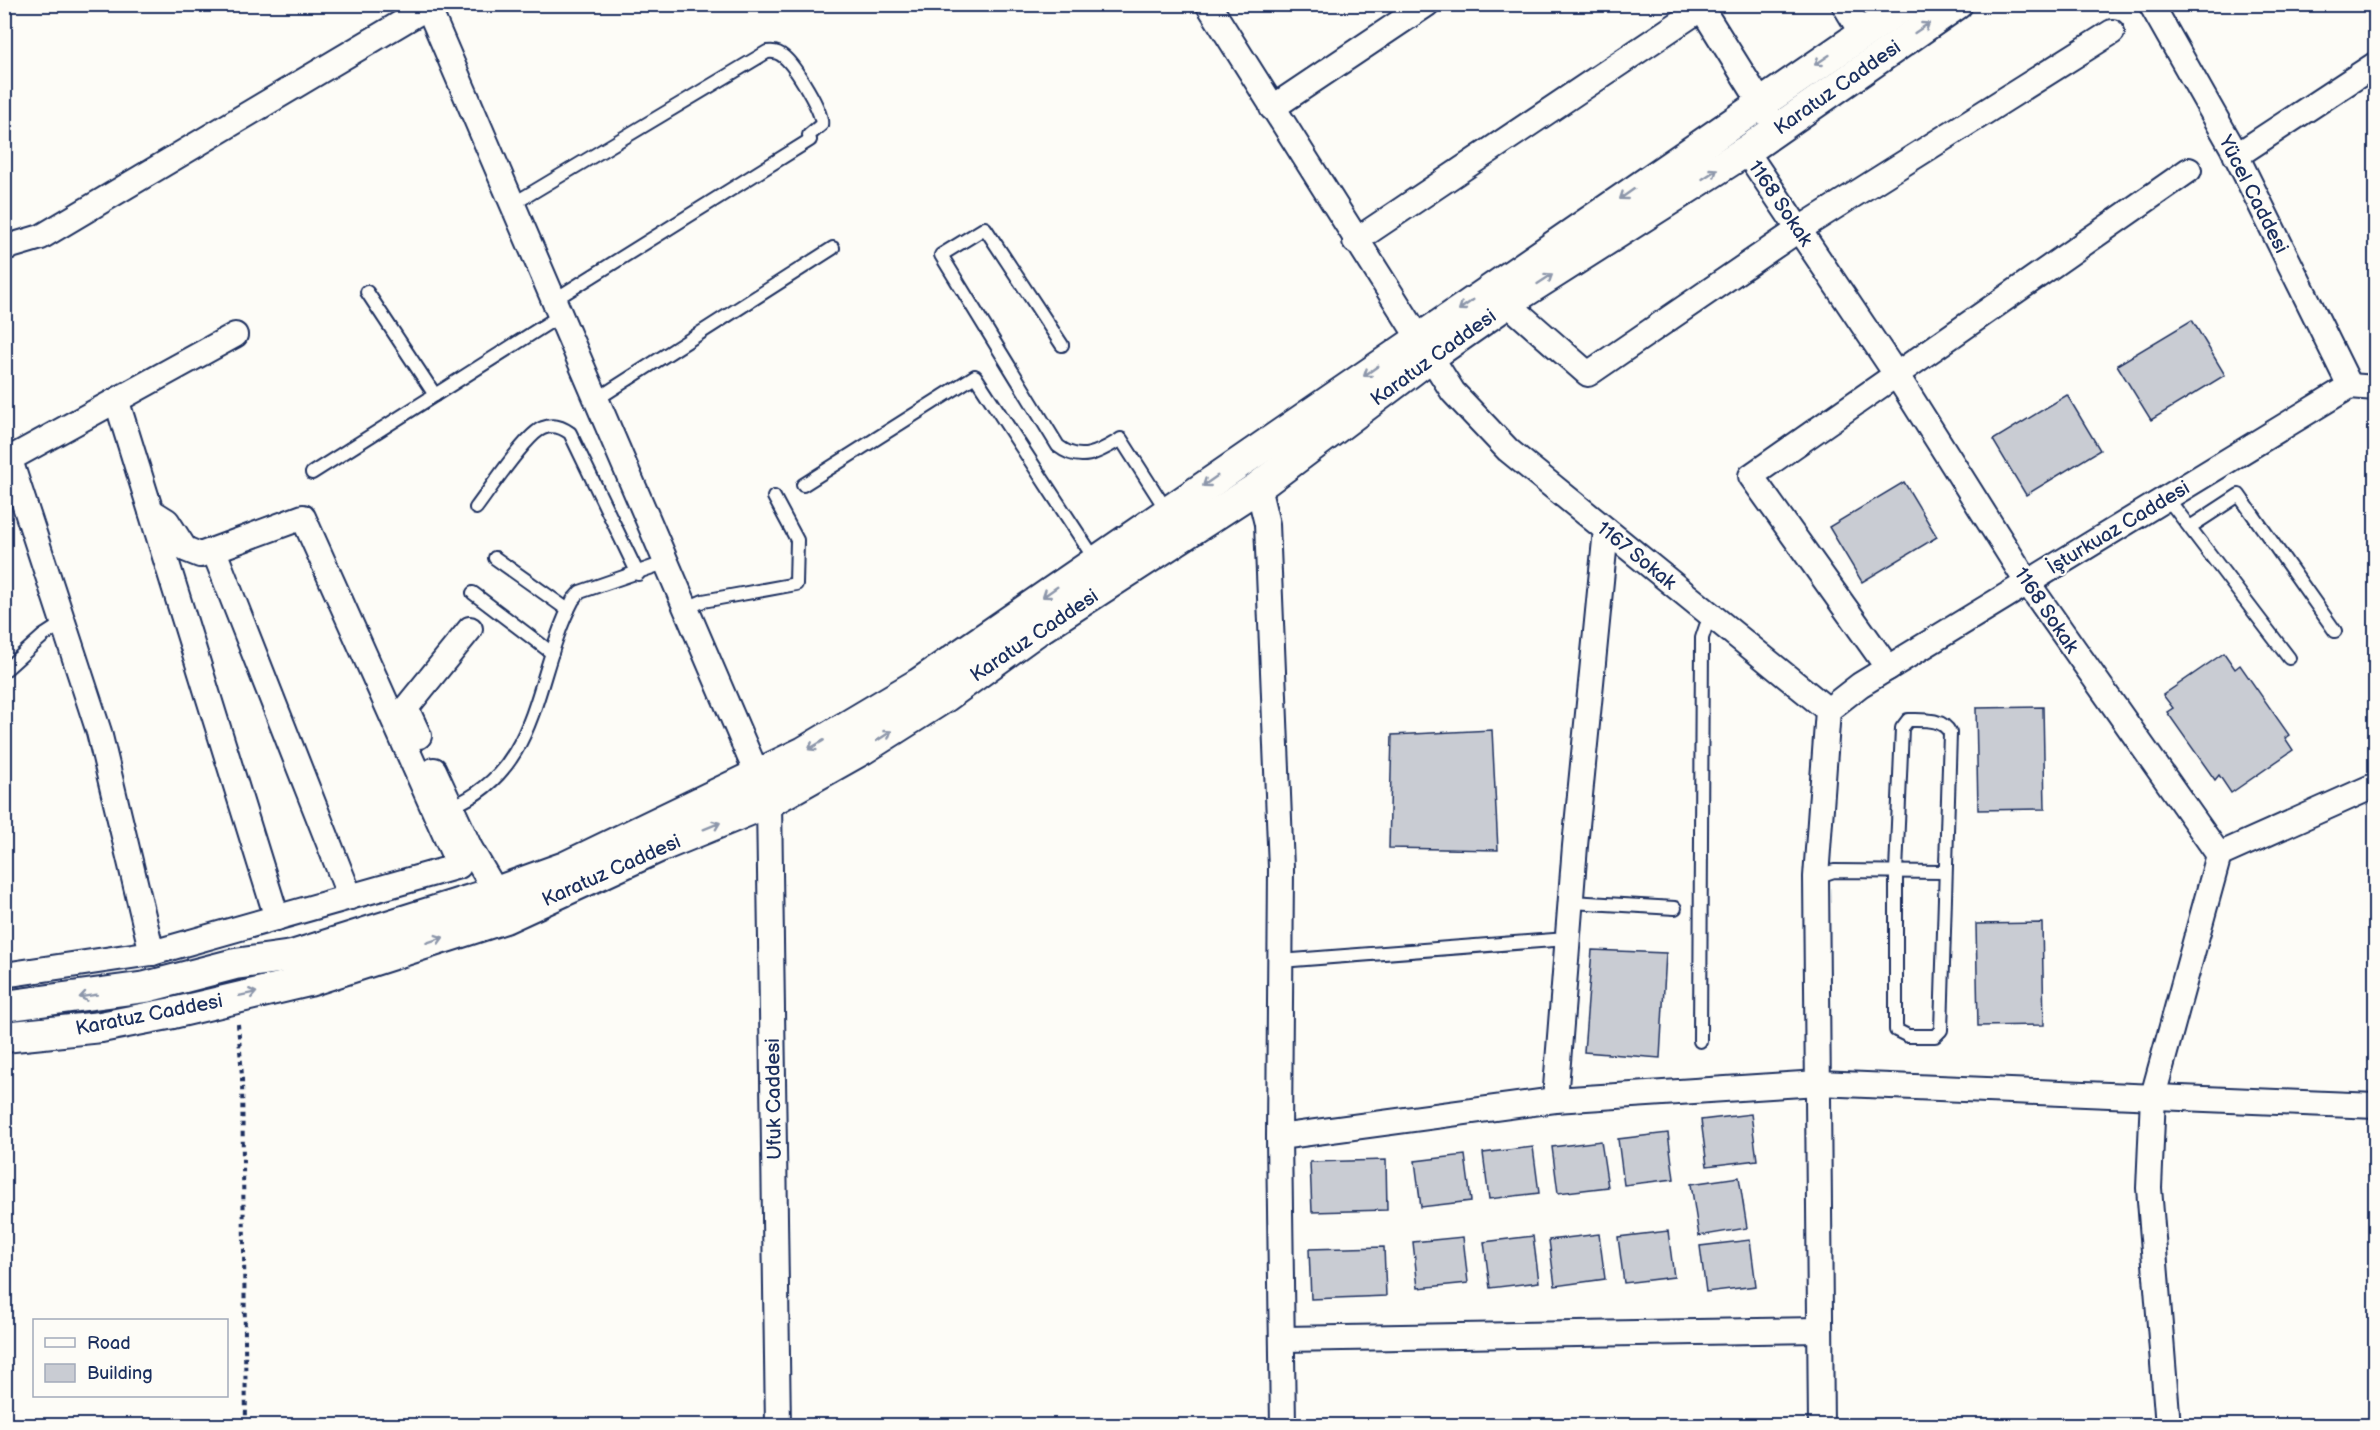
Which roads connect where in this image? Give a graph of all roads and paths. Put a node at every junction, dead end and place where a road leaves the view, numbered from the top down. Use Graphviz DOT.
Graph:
graph roads {
  1 [pos="1208,4"];
  2 [pos="1427,4"];
  3 [pos="1844,4"];
  4 [pos="1906,4"];
  5 [pos="1958,4"];
  6 [pos="2151,4"];
  7 [pos="431,6"];
  8 [pos="1701,6"];
  9 [pos="2112,32"];
  10 [pos="1862,34"];
  11 [pos="2376,64"];
  12 [pos="1759,103"];
  13 [pos="1272,108"];
  14 [pos="1777,129"];
  15 [pos="1746,151"];
  16 [pos="2236,156"];
  17 [pos="2189,170"];
  18 [pos="513,204"];
  19 [pos="1798,230"];
  20 [pos="1355,241"];
  21 [pos="4,248"];
  22 [pos="833,248"];
  23 [pos="367,292"];
  24 [pos="1508,303"];
  25 [pos="558,308"];
  26 [pos="235,335"];
  27 [pos="1062,345"];
  28 [pos="1425,347"];
  29 [pos="1896,374"];
  30 [pos="2350,386"];
  31 [pos="2376,388"];
  32 [pos="435,395"];
  33 [pos="597,399"];
  34 [pos="117,402"];
  35 [pos="7,461"];
  36 [pos="312,473"];
  37 [pos="803,485"];
  38 [pos="1258,487"];
  39 [pos="2169,496"];
  40 [pos="774,497"];
  41 [pos="476,508"];
  42 [pos="1167,511"];
  43 [pos="151,512"];
  44 [pos="2190,527"];
  45 [pos="1606,530"];
  46 [pos="214,551"];
  47 [pos="495,558"];
  48 [pos="1096,561"];
  49 [pos="667,562"];
  50 [pos="638,574"];
  51 [pos="2027,582"];
  52 [pos="472,593"];
  53 [pos="687,609"];
  54 [pos="568,610"];
  55 [pos="1713,616"];
  56 [pos="63,623"];
  57 [pos="470,629"];
  58 [pos="2335,631"];
  59 [pos="552,653"];
  60 [pos="2289,658"];
  61 [pos="1888,668"];
  62 [pos="4,671"];
  63 [pos="1828,710"];
  64 [pos="758,774"];
  65 [pos="2376,785"];
  66 [pos="769,802"];
  67 [pos="451,807"];
  68 [pos="2219,855"];
  69 [pos="1896,872"];
  70 [pos="1945,872"];
  71 [pos="1816,877"];
  72 [pos="350,897"];
  73 [pos="1571,902"];
  74 [pos="500,905"];
  75 [pos="1675,908"];
  76 [pos="277,918"];
  77 [pos="1567,939"];
  78 [pos="152,953"];
  79 [pos="1280,961"];
  80 [pos="4,975"];
  81 [pos="235,997"];
  82 [pos="4,1006"];
  83 [pos="4,1037"];
  84 [pos="1700,1041"];
  85 [pos="1818,1083"];
  86 [pos="2153,1096"];
  87 [pos="1555,1100"];
  88 [pos="2376,1106"];
  89 [pos="1279,1137"];
  90 [pos="1819,1330"];
  91 [pos="1284,1339"];
  92 [pos="246,1425"];
  93 [pos="778,1425"];
  94 [pos="1283,1425"];
  95 [pos="1821,1425"];
  96 [pos="2168,1425"];
  1 -- 13 [label="street, 1167 Sokak"];
  2 -- 13 [label="street"];
  3 -- 10 [label="street"];
  4 -- 10 [label="street, Karatuz Caddesi"];
  14 -- 5 [label="street, Karatuz Caddesi, one-way"];
  6 -- 16 [label="street, Yücel Caddesi"];
  7 -- 18 [label="street, Ufuk Caddesi"];
  7 -- 21 [label="street"];
  8 -- 12 [label="street"];
  8 -- 20 [label="street"];
  9 -- 19 [label="street"];
  10 -- 12 [label="street, Karatuz Caddesi, one-way"];
  11 -- 16 [label="street"];
  12 -- 14 [label="street"];
  12 -- 28 [label="street, Karatuz Caddesi, one-way"];
  13 -- 20 [label="street, 1167 Sokak"];
  14 -- 15 [label="street, Karatuz Caddesi"];
  15 -- 19 [label="street, 1168 Sokak"];
  24 -- 15 [label="street, Karatuz Caddesi, one-way"];
  16 -- 30 [label="street, Yücel Caddesi"];
  17 -- 29 [label="street"];
  18 -- 25 [label="street, Ufuk Caddesi"];
  18 -- 25 [label="lane"];
  19 -- 24 [label="street"];
  19 -- 29 [label="street, 1168 Sokak"];
  20 -- 28 [label="street, 1167 Sokak"];
  22 -- 33 [label="lane"];
  23 -- 32 [label="lane"];
  24 -- 28 [label="street, Karatuz Caddesi"];
  25 -- 32 [label="lane"];
  25 -- 33 [label="street, Ufuk Caddesi"];
  26 -- 34 [label="street"];
  27 -- 42 [label="lane"];
  28 -- 38 [label="street, Karatuz Caddesi"];
  28 -- 42 [label="street, one-way"];
  28 -- 45 [label="street, 1167 Sokak"];
  29 -- 51 [label="street, 1168 Sokak"];
  29 -- 61 [label="street"];
  30 -- 31 [label="street"];
  30 -- 39 [label="street, İşturkuaz Caddesi"];
  32 -- 36 [label="lane"];
  33 -- 49 [label="street, Ufuk Caddesi"];
  34 -- 35 [label="street"];
  34 -- 43 [label="street"];
  35 -- 56 [label="street"];
  37 -- 48 [label="lane"];
  66 -- 38 [label="street, Karatuz Caddesi, one-way"];
  38 -- 79 [label="street"];
  39 -- 44 [label="lane"];
  39 -- 51 [label="street, İşturkuaz Caddesi"];
  40 -- 53 [label="lane"];
  41 -- 50 [label="lane"];
  42 -- 48 [label="street"];
  43 -- 46 [label="street"];
  43 -- 76 [label="street"];
  44 -- 58 [label="lane"];
  44 -- 60 [label="lane"];
  45 -- 55 [label="street, 1167 Sokak"];
  45 -- 73 [label="street"];
  46 -- 72 [label="street"];
  46 -- 72 [label="street"];
  47 -- 54 [label="lane"];
  48 -- 64 [label="street, one-way"];
  49 -- 50 [label="lane"];
  49 -- 53 [label="street, Ufuk Caddesi"];
  50 -- 54 [label="lane"];
  51 -- 61 [label="street, İşturkuaz Caddesi"];
  51 -- 68 [label="street, 1168 Sokak"];
  52 -- 59 [label="lane"];
  53 -- 64 [label="street, Ufuk Caddesi"];
  54 -- 59 [label="lane"];
  55 -- 63 [label="street, 1167 Sokak"];
  55 -- 84 [label="lane"];
  56 -- 62 [label="lane"];
  56 -- 78 [label="street"];
  57 -- 67 [label="street"];
  59 -- 67 [label="lane"];
  61 -- 63 [label="street, İşturkuaz Caddesi"];
  63 -- 71 [label="street"];
  64 -- 66 [label="street, Ufuk Caddesi"];
  64 -- 74 [label="street"];
  65 -- 68 [label="street"];
  74 -- 66 [label="street, Karatuz Caddesi, one-way"];
  66 -- 93 [label="street, Ufuk Caddesi"];
  67 -- 74 [label="street"];
  68 -- 86 [label="street"];
  69 -- 70 [label="lane"];
  69 -- 70 [label="lane"];
  69 -- 70 [label="lane"];
  69 -- 71 [label="lane"];
  71 -- 85 [label="street"];
  72 -- 76 [label="street"];
  73 -- 75 [label="lane"];
  73 -- 77 [label="street"];
  81 -- 74 [label="street, Karatuz Caddesi, one-way"];
  74 -- 82 [label="street, one-way"];
  76 -- 78 [label="street"];
  77 -- 79 [label="lane"];
  77 -- 87 [label="street"];
  78 -- 80 [label="street"];
  79 -- 89 [label="street"];
  81 -- 83 [label="street, Karatuz Caddesi"];
  81 -- 92 [label="path"];
  85 -- 86 [label="street"];
  85 -- 87 [label="street"];
  85 -- 90 [label="street"];
  86 -- 88 [label="street"];
  86 -- 96 [label="street"];
  87 -- 89 [label="street"];
  89 -- 91 [label="street"];
  90 -- 91 [label="street"];
  90 -- 95 [label="street"];
  91 -- 94 [label="street"];
}
